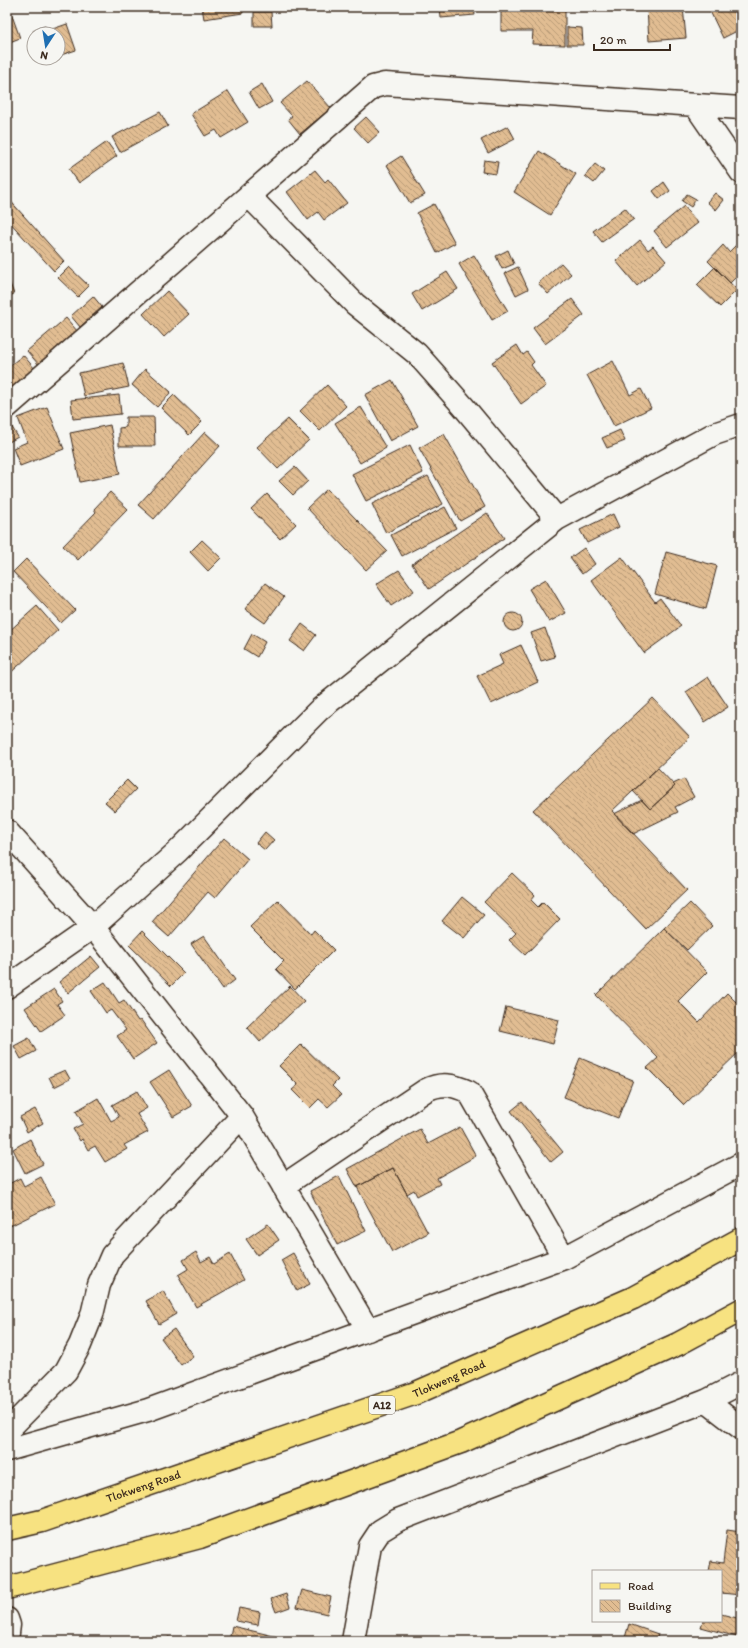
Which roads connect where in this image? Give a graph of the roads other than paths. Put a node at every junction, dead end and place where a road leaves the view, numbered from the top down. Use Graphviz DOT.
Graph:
graph roads {
  1 [pos="694,105"];
  2 [pos="741,108"];
  3 [pos="741,172"];
  4 [pos="249,196"];
  5 [pos="7,407"];
  6 [pos="741,425"];
  7 [pos="557,519"];
  8 [pos="7,831"];
  9 [pos="93,926"];
  10 [pos="7,987"];
  11 [pos="242,1116"];
  12 [pos="741,1164"];
  13 [pos="284,1186"];
  14 [pos="741,1239"];
  15 [pos="564,1258"];
  16 [pos="741,1310"];
  17 [pos="368,1330"];
  18 [pos="741,1384"];
  19 [pos="706,1401"];
  20 [pos="741,1428"];
  21 [pos="7,1431"];
  22 [pos="7,1450"];
  23 [pos="7,1529"];
  24 [pos="7,1588"];
  25 [pos="7,1619"];
  26 [pos="7,1641"];
  27 [pos="353,1641"];
  1 -- 2 [label="street"];
  1 -- 3 [label="street"];
  1 -- 4 [label="street"];
  4 -- 5 [label="street"];
  4 -- 7 [label="street"];
  6 -- 7 [label="street"];
  7 -- 9 [label="street"];
  8 -- 9 [label="street"];
  9 -- 10 [label="street"];
  9 -- 11 [label="street"];
  11 -- 13 [label="street"];
  11 -- 21 [label="street"];
  12 -- 15 [label="street"];
  13 -- 15 [label="street"];
  13 -- 17 [label="street"];
  14 -- 23 [label="main road, Tlokweng Road / A12"];
  15 -- 17 [label="street"];
  16 -- 24 [label="main road"];
  17 -- 22 [label="street"];
  18 -- 19 [label="street"];
  19 -- 20 [label="street"];
  19 -- 27 [label="street"];
  25 -- 26 [label="street"];
}
